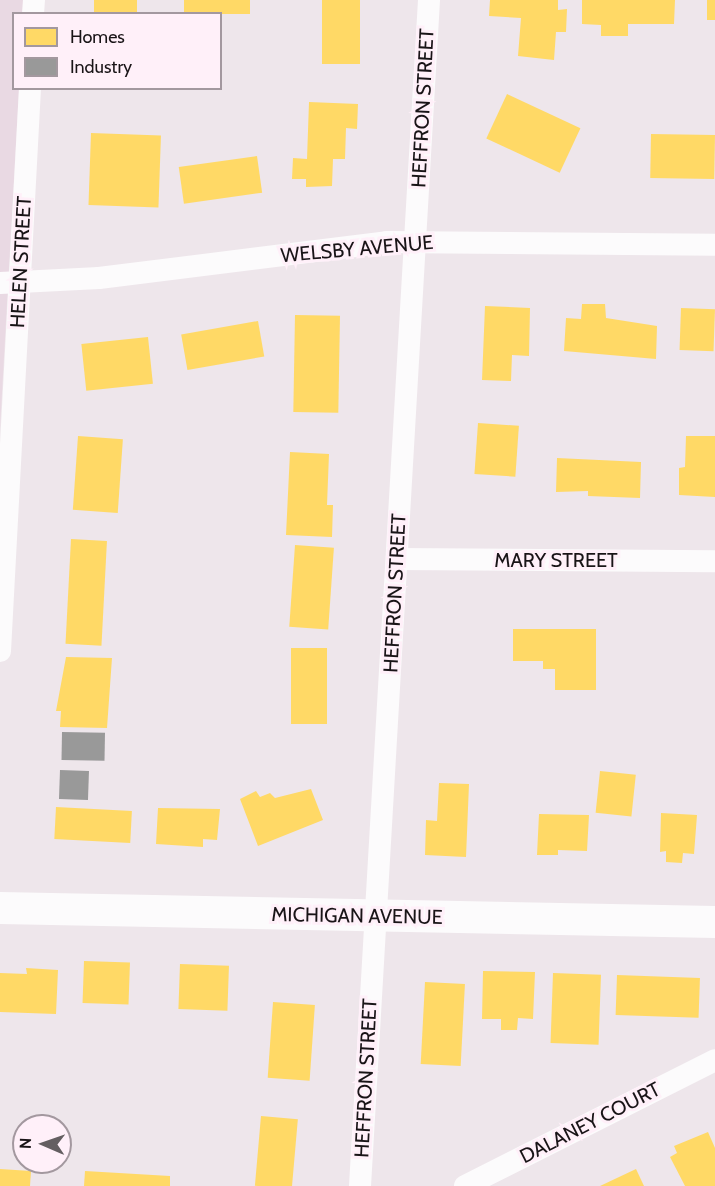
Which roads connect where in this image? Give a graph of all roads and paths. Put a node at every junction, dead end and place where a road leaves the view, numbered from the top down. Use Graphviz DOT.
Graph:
graph roads {
  1 [pos="429,0"];
  2 [pos="30,90"];
  3 [pos="415,241"];
  4 [pos="715,245"];
  5 [pos="10,283"];
  6 [pos="396,559"];
  7 [pos="715,561"];
  8 [pos="0,651"];
  9 [pos="0,908"];
  10 [pos="376,917"];
  11 [pos="715,922"];
  12 [pos="715,1060"];
  13 [pos="360,1186"];
  14 [pos="465,1186"];
  1 -- 3 [label="street, HEFFRON STREET"];
  2 -- 5 [label="street, HELEN STREET"];
  3 -- 4 [label="street, WELSBY AVENUE"];
  3 -- 5 [label="street, WELSBY AVENUE"];
  3 -- 6 [label="street, HEFFRON STREET"];
  5 -- 8 [label="street, HELEN STREET"];
  6 -- 7 [label="street, MARY STREET"];
  6 -- 10 [label="street, HEFFRON STREET"];
  9 -- 10 [label="street, MICHIGAN AVENUE"];
  10 -- 11 [label="street, MICHIGAN AVENUE"];
  10 -- 13 [label="street, HEFFRON STREET"];
  12 -- 14 [label="street, DALANEY COURT"];
}
